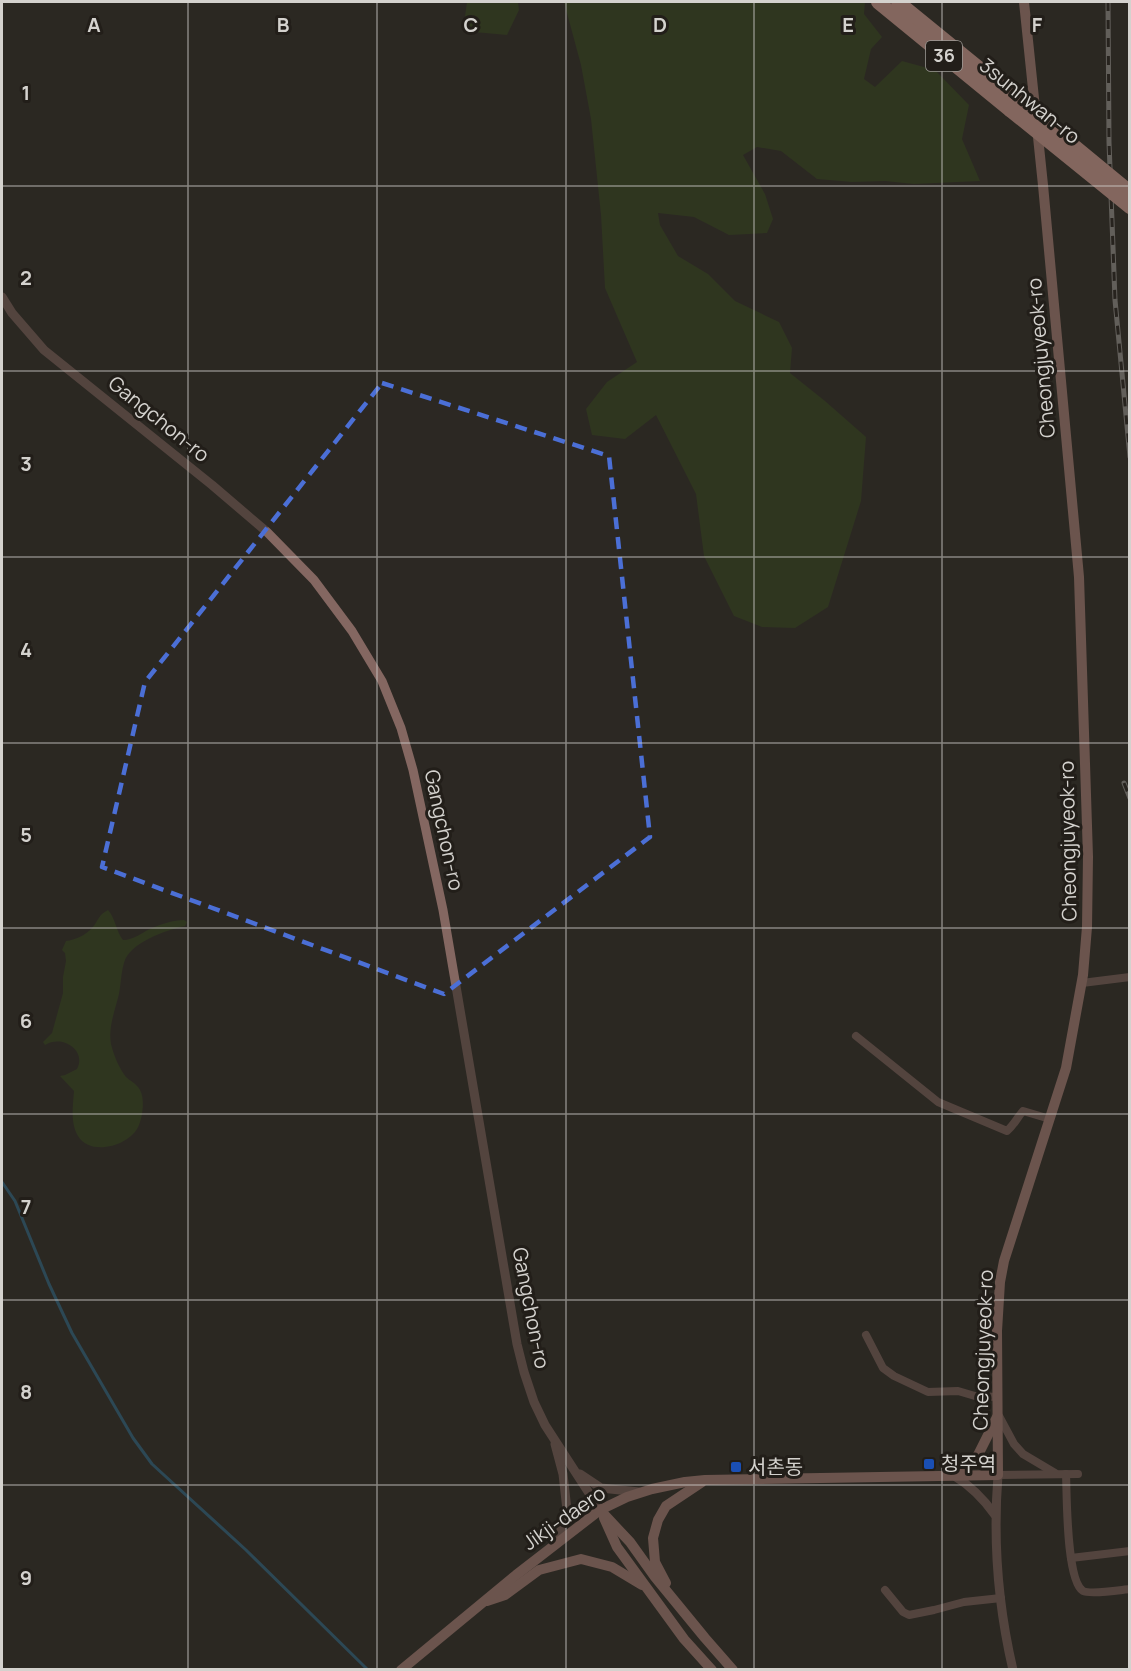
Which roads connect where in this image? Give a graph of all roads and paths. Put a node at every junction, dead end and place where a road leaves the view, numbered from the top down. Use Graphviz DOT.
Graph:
graph roads {
  1 [pos="878,2"];
  2 [pos="898,2"];
  3 [pos="1023,2"];
  4 [pos="1013,105"];
  5 [pos="1130,192"];
  6 [pos="1130,207"];
  7 [pos="2,297"];
  8 [pos="1130,977"];
  9 [pos="1082,983"];
  10 [pos="856,1036"];
  11 [pos="1050,1119"];
  12 [pos="866,1335"];
  13 [pos="998,1397"];
  14 [pos="999,1414"];
  15 [pos="553,1436"];
  16 [pos="576,1471"];
  17 [pos="1054,1473"];
  18 [pos="1066,1473"];
  19 [pos="1078,1474"];
  20 [pos="998,1475"];
  21 [pos="949,1476"];
  22 [pos="705,1480"];
  23 [pos="639,1492"];
  24 [pos="600,1510"];
  25 [pos="995,1515"];
  26 [pos="557,1542"];
  27 [pos="1130,1551"];
  28 [pos="1071,1558"];
  29 [pos="647,1588"];
  30 [pos="1130,1589"];
  31 [pos="885,1590"];
  32 [pos="1000,1598"];
  33 [pos="675,1602"];
  34 [pos="482,1603"];
  35 [pos="401,1670"];
  36 [pos="712,1670"];
  37 [pos="733,1670"];
  38 [pos="1013,1670"];
  1 -- 4 [label="highway, 3sunhwan-ro / 36"];
  2 -- 4 [label="highway, 3sunhwan-ro / 36"];
  3 -- 9 [label="main road, Cheongjuyeok-ro"];
  4 -- 5 [label="highway, 3sunhwan-ro / 36, bridge"];
  4 -- 6 [label="highway, 3sunhwan-ro / 36, bridge"];
  7 -- 15 [label="street, Gangchon-ro"];
  8 -- 9 [label="street"];
  9 -- 11 [label="main road, Cheongjuyeok-ro"];
  10 -- 11 [label="street"];
  11 -- 13 [label="main road, Cheongjuyeok-ro"];
  12 -- 13 [label="street"];
  13 -- 14 [label="main road, Cheongjuyeok-ro"];
  14 -- 17 [label="street"];
  14 -- 20 [label="main road, Cheongjuyeok-ro"];
  14 -- 21 [label="main road"];
  15 -- 16 [label="street, Gangchon-ro"];
  15 -- 26 [label="street"];
  16 -- 23 [label="street"];
  16 -- 24 [label="street, Gangchon-ro"];
  17 -- 18 [label="street"];
  17 -- 20 [label="street"];
  18 -- 19 [label="street"];
  18 -- 28 [label="street"];
  20 -- 21 [label="main road, Jikji-daero"];
  20 -- 25 [label="street, Cheongjuyeok-ro"];
  21 -- 22 [label="main road, Jikji-daero"];
  21 -- 25 [label="street"];
  22 -- 23 [label="main road, Jikji-daero"];
  22 -- 33 [label="main road"];
  23 -- 24 [label="main road, Jikji-daero"];
  24 -- 26 [label="main road, Jikji-daero"];
  24 -- 29 [label="main road"];
  24 -- 33 [label="main road"];
  25 -- 32 [label="street, Cheongjuyeok-ro"];
  26 -- 34 [label="main road, Jikji-daero"];
  27 -- 28 [label="street"];
  28 -- 30 [label="street"];
  29 -- 34 [label="main road"];
  29 -- 36 [label="main road"];
  31 -- 32 [label="street"];
  32 -- 38 [label="street, Cheongjuyeok-ro"];
  33 -- 37 [label="main road"];
  34 -- 35 [label="main road, Jikji-daero"];
}
